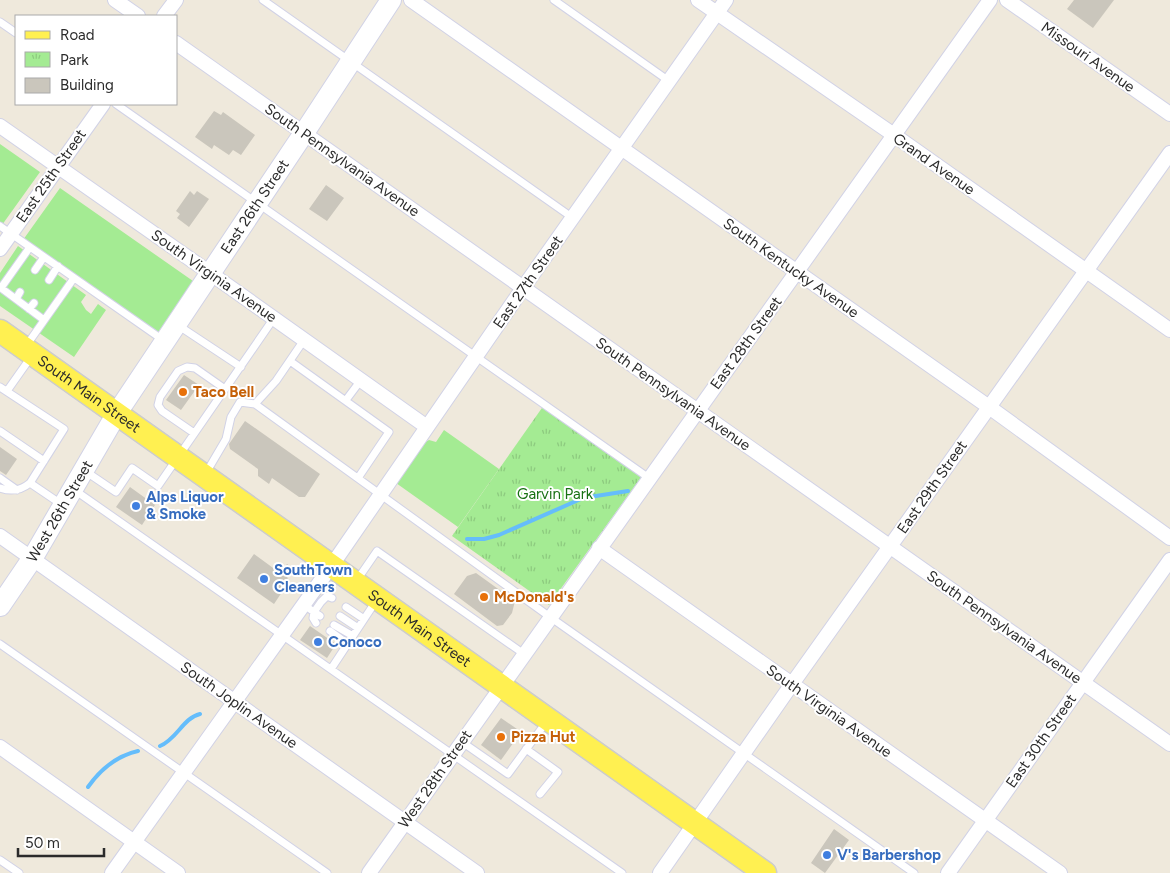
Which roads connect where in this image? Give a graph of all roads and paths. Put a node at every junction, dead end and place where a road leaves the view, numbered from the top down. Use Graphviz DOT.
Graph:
graph roads {
  1 [pos="115,0"];
  2 [pos="176,0"];
  3 [pos="263,0"];
  4 [pos="391,0"];
  5 [pos="411,0"];
  6 [pos="554,0"];
  7 [pos="698,0"];
  8 [pos="726,0"];
  9 [pos="990,0"];
  10 [pos="1007,0"];
  11 [pos="717,13"];
  12 [pos="137,15"];
  13 [pos="165,15"];
  14 [pos="0,22"];
  15 [pos="15,32"];
  16 [pos="178,44"];
  17 [pos="351,62"];
  18 [pos="669,81"];
  19 [pos="102,105"];
  20 [pos="117,105"];
  21 [pos="1170,114"];
  22 [pos="0,126"];
  23 [pos="304,133"];
  24 [pos="894,135"];
  25 [pos="622,149"];
  26 [pos="1170,152"];
  27 [pos="58,167"];
  28 [pos="257,203"];
  29 [pos="573,218"];
  30 [pos="6,229"];
  31 [pos="30,247"];
  32 [pos="0,249"];
  33 [pos="44,257"];
  34 [pos="58,266"];
  35 [pos="35,270"];
  36 [pos="1086,271"];
  37 [pos="796,272"];
  38 [pos="210,273"];
  39 [pos="74,278"];
  40 [pos="49,280"];
  41 [pos="523,288"];
  42 [pos="274,318"];
  43 [pos="44,320"];
  44 [pos="176,324"];
  45 [pos="1170,330"];
  46 [pos="0,331"];
  47 [pos="304,340"];
  48 [pos="165,341"];
  49 [pos="29,351"];
  50 [pos="476,356"];
  51 [pos="290,360"];
  52 [pos="240,367"];
  53 [pos="361,380"];
  54 [pos="3,389"];
  55 [pos="225,389"];
  56 [pos="346,400"];
  57 [pos="255,404"];
  58 [pos="989,407"];
  59 [pos="697,410"];
  60 [pos="117,414"];
  61 [pos="427,428"];
  62 [pos="0,431"];
  63 [pos="194,433"];
  64 [pos="178,457"];
  65 [pos="44,461"];
  66 [pos="84,470"];
  67 [pos="204,475"];
  68 [pos="0,478"];
  69 [pos="358,478"];
  70 [pos="648,478"];
  71 [pos="30,483"];
  72 [pos="0,488"];
  73 [pos="17,490"];
  74 [pos="381,494"];
  75 [pos="68,497"];
  76 [pos="0,536"];
  77 [pos="1170,538"];
  78 [pos="890,546"];
  79 [pos="599,548"];
  80 [pos="32,558"];
  81 [pos="1170,560"];
  82 [pos="332,565"];
  83 [pos="355,582"];
  84 [pos="332,598"];
  85 [pos="378,598"];
  86 [pos="0,606"];
  87 [pos="346,607"];
  88 [pos="313,614"];
  89 [pos="340,616"];
  90 [pos="550,617"];
  91 [pos="364,619"];
  92 [pos="358,628"];
  93 [pos="282,635"];
  94 [pos="352,636"];
  95 [pos="0,644"];
  96 [pos="348,644"];
  97 [pos="524,654"];
  98 [pos="330,669"];
  99 [pos="1083,682"];
  100 [pos="792,684"];
  101 [pos="501,685"];
  102 [pos="234,702"];
  103 [pos="549,719"];
  104 [pos="462,742"];
  105 [pos="1170,744"];
  106 [pos="0,747"];
  107 [pos="526,750"];
  108 [pos="744,753"];
  109 [pos="453,754"];
  110 [pos="184,772"];
  111 [pos="540,794"];
  112 [pos="985,820"];
  113 [pos="405,822"];
  114 [pos="695,823"];
  115 [pos="134,842"];
  116 [pos="0,860"];
  117 [pos="19,873"];
  118 [pos="112,873"];
  119 [pos="178,873"];
  120 [pos="327,873"];
  121 [pos="369,873"];
  122 [pos="478,873"];
  123 [pos="622,873"];
  124 [pos="660,873"];
  125 [pos="765,873"];
  126 [pos="914,873"];
  127 [pos="948,873"];
  128 [pos="1060,873"];
  1 -- 12 [label="street"];
  2 -- 13 [label="street"];
  3 -- 17 [label="lane"];
  4 -- 17 [label="street, East 26th Street"];
  5 -- 25 [label="street, South Kentucky Avenue"];
  6 -- 18 [label="lane"];
  7 -- 11 [label="street, Grand Avenue"];
  8 -- 11 [label="street, East 27th Street"];
  9 -- 24 [label="street, East 28th Street"];
  10 -- 21 [label="street, Missouri Avenue"];
  11 -- 18 [label="street, East 27th Street"];
  11 -- 24 [label="street, Grand Avenue"];
  14 -- 15 [label="lane"];
  16 -- 23 [label="street, South Pennsylvania Avenue"];
  17 -- 23 [label="street, East 26th Street"];
  17 -- 29 [label="lane"];
  18 -- 25 [label="street, East 27th Street"];
  19 -- 27 [label="street, East 25th Street"];
  20 -- 28 [label="lane"];
  22 -- 27 [label="street, South Virginia Avenue"];
  23 -- 28 [label="street, East 26th Street"];
  23 -- 41 [label="street, South Pennsylvania Avenue"];
  24 -- 36 [label="street, Grand Avenue"];
  24 -- 37 [label="street, East 28th Street"];
  25 -- 29 [label="street, East 27th Street"];
  25 -- 37 [label="street, South Kentucky Avenue"];
  26 -- 36 [label="street, East 29th Street"];
  27 -- 30 [label="street, East 25th Street"];
  27 -- 38 [label="street, South Virginia Avenue"];
  28 -- 38 [label="street, East 26th Street"];
  28 -- 50 [label="lane"];
  29 -- 41 [label="street, East 27th Street"];
  30 -- 31 [label="lane"];
  30 -- 32 [label="street, East 25th Street"];
  31 -- 33 [label="lane"];
  31 -- 43 [label="lane"];
  33 -- 34 [label="lane"];
  33 -- 35 [label="lane"];
  34 -- 39 [label="lane"];
  34 -- 40 [label="lane"];
  36 -- 45 [label="street, Grand Avenue"];
  36 -- 58 [label="street, East 29th Street"];
  37 -- 58 [label="street, South Kentucky Avenue"];
  37 -- 59 [label="street, East 28th Street"];
  38 -- 42 [label="street, South Virginia Avenue"];
  38 -- 44 [label="street, East 26th Street"];
  39 -- 43 [label="lane"];
  39 -- 48 [label="lane"];
  41 -- 50 [label="street, East 27th Street"];
  41 -- 59 [label="street, South Pennsylvania Avenue"];
  42 -- 47 [label="street, South Virginia Avenue"];
  42 -- 52 [label="lane"];
  43 -- 49 [label="lane"];
  44 -- 48 [label="street, East 26th Street"];
  44 -- 52 [label="lane"];
  46 -- 49 [label="main road, South Main Street"];
  47 -- 51 [label="lane"];
  47 -- 53 [label="street, South Virginia Avenue"];
  48 -- 60 [label="street, East 26th Street"];
  49 -- 54 [label="lane"];
  49 -- 60 [label="main road, South Main Street"];
  50 -- 61 [label="street, East 27th Street"];
  50 -- 70 [label="lane"];
  51 -- 56 [label="lane"];
  51 -- 57 [label="lane"];
  52 -- 55 [label="lane"];
  53 -- 56 [label="lane"];
  53 -- 61 [label="street, South Virginia Avenue"];
  54 -- 65 [label="lane"];
  55 -- 63 [label="lane"];
  55 -- 63 [label="lane"];
  56 -- 69 [label="lane"];
  57 -- 67 [label="lane"];
  57 -- 69 [label="lane"];
  58 -- 77 [label="street, South Kentucky Avenue"];
  58 -- 78 [label="street, East 29th Street"];
  59 -- 70 [label="street, East 28th Street"];
  59 -- 78 [label="street, South Pennsylvania Avenue"];
  60 -- 64 [label="main road, South Main Street"];
  60 -- 66 [label="street, West 26th Street"];
  61 -- 74 [label="street, East 27th Street"];
  62 -- 65 [label="lane"];
  63 -- 64 [label="lane"];
  64 -- 66 [label="lane"];
  64 -- 67 [label="main road, South Main Street"];
  65 -- 71 [label="lane"];
  66 -- 75 [label="street, West 26th Street"];
  67 -- 82 [label="main road, South Main Street"];
  68 -- 73 [label="lane"];
  69 -- 74 [label="lane"];
  70 -- 79 [label="street, East 28th Street"];
  71 -- 73 [label="lane"];
  71 -- 75 [label="lane"];
  72 -- 73 [label="lane"];
  74 -- 82 [label="street, East 27th Street"];
  74 -- 90 [label="lane"];
  75 -- 80 [label="street, West 26th Street"];
  75 -- 93 [label="lane"];
  76 -- 80 [label="street, South Joplin Avenue"];
  78 -- 99 [label="street, South Pennsylvania Avenue"];
  78 -- 100 [label="street, East 29th Street"];
  79 -- 90 [label="street, East 28th Street"];
  79 -- 100 [label="street, South Virginia Avenue"];
  80 -- 86 [label="street, West 26th Street"];
  80 -- 102 [label="street, South Joplin Avenue"];
  81 -- 99 [label="street, East 30th Street"];
  82 -- 83 [label="main road, South Main Street"];
  82 -- 88 [label="street, East 27th Street"];
  83 -- 85 [label="main road, South Main Street"];
  83 -- 97 [label="lane"];
  84 -- 88 [label="lane"];
  85 -- 91 [label="lane"];
  85 -- 101 [label="main road, South Main Street"];
  87 -- 91 [label="lane"];
  88 -- 93 [label="street, East 27th Street"];
  89 -- 92 [label="lane"];
  90 -- 97 [label="street, East 28th Street"];
  90 -- 108 [label="lane"];
  91 -- 92 [label="lane"];
  92 -- 94 [label="lane"];
  93 -- 98 [label="lane"];
  93 -- 102 [label="street, East 27th Street"];
  94 -- 96 [label="lane"];
  94 -- 96 [label="lane"];
  95 -- 110 [label="lane"];
  96 -- 98 [label="lane"];
  97 -- 101 [label="street, East 28th Street"];
  98 -- 109 [label="lane"];
  99 -- 105 [label="street, South Pennsylvania Avenue"];
  99 -- 112 [label="street, East 30th Street"];
  100 -- 108 [label="street, East 29th Street"];
  100 -- 112 [label="street, South Virginia Avenue"];
  101 -- 103 [label="main road, South Main Street"];
  101 -- 104 [label="street, West 28th Street"];
  102 -- 110 [label="street, East 27th Street"];
  102 -- 113 [label="street, South Joplin Avenue"];
  103 -- 107 [label="lane"];
  103 -- 114 [label="main road, South Main Street"];
  104 -- 107 [label="lane"];
  104 -- 109 [label="street, West 28th Street"];
  106 -- 115 [label="street"];
  107 -- 111 [label="lane"];
  108 -- 114 [label="street, East 29th Street"];
  108 -- 126 [label="lane"];
  109 -- 113 [label="street, West 28th Street"];
  109 -- 123 [label="lane"];
  110 -- 115 [label="street, East 27th Street"];
  110 -- 120 [label="lane"];
  112 -- 127 [label="street, East 30th Street"];
  112 -- 128 [label="street, South Virginia Avenue"];
  113 -- 121 [label="street, West 28th Street"];
  113 -- 122 [label="street, South Joplin Avenue"];
  114 -- 124 [label="street, East 29th Street"];
  114 -- 125 [label="main road, South Main Street"];
  115 -- 118 [label="street, East 27th Street"];
  115 -- 119 [label="street"];
  116 -- 117 [label="lane"];
}
